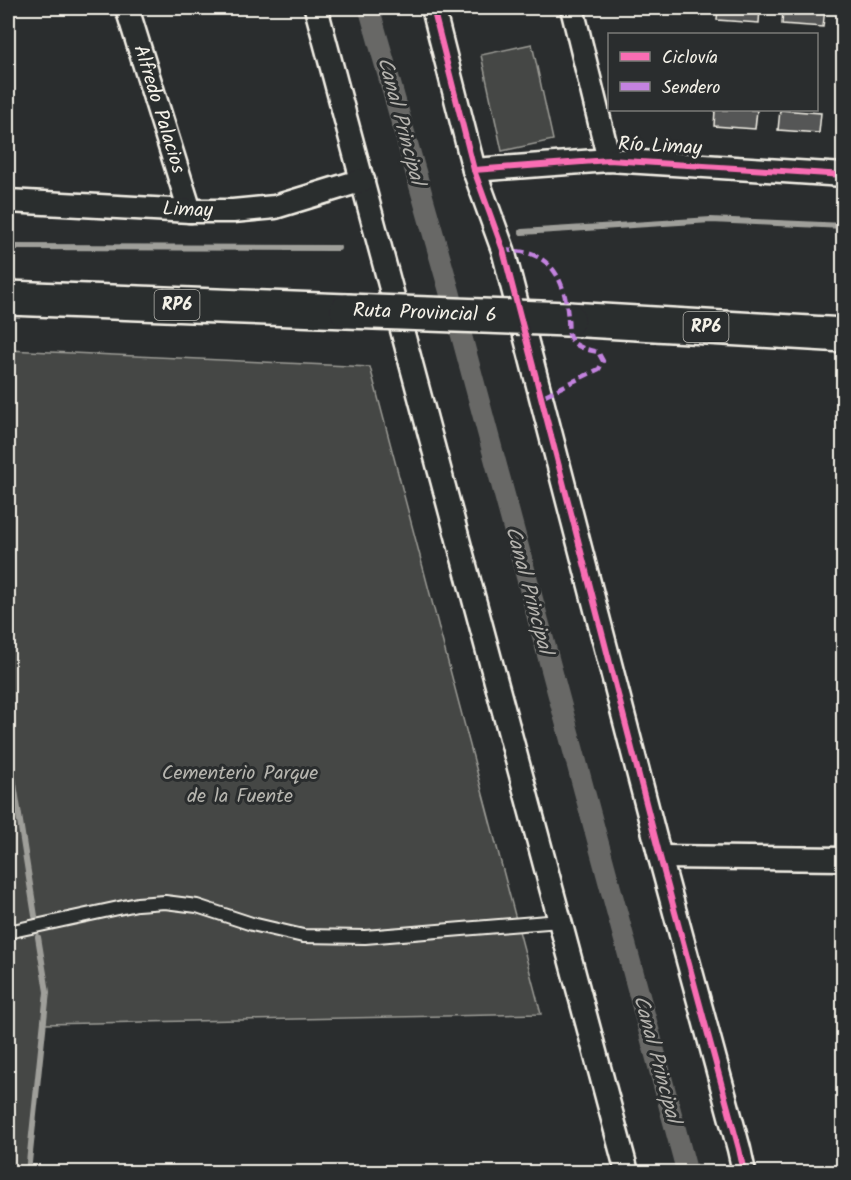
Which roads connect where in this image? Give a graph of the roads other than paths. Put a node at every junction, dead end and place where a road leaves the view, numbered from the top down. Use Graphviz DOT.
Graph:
graph roads {
  1 [pos="127,8"];
  2 [pos="316,8"];
  3 [pos="434,8"];
  4 [pos="572,8"];
  5 [pos="609,160"];
  6 [pos="474,170"];
  7 [pos="843,175"];
  8 [pos="363,180"];
  9 [pos="8,201"];
  10 [pos="190,211"];
  11 [pos="8,298"];
  12 [pos="843,334"];
  13 [pos="660,857"];
  14 [pos="843,859"];
  15 [pos="560,921"];
  16 [pos="8,932"];
  17 [pos="627,1173"];
  18 [pos="744,1173"];
  1 -- 10 [label="street, Alfredo Palacios"];
  2 -- 8 [label="street"];
  3 -- 6 [label="street"];
  4 -- 5 [label="street"];
  5 -- 6 [label="street, Río Limay"];
  5 -- 7 [label="street, Río Limay"];
  6 -- 13 [label="street"];
  8 -- 10 [label="street, Limay"];
  8 -- 15 [label="street"];
  9 -- 10 [label="street, Limay"];
  11 -- 12 [label="main road, Ruta Provincial 6 / RP6, bridge"];
  13 -- 14 [label="street"];
  13 -- 18 [label="street"];
  15 -- 16 [label="lane"];
  15 -- 17 [label="street"];
}
